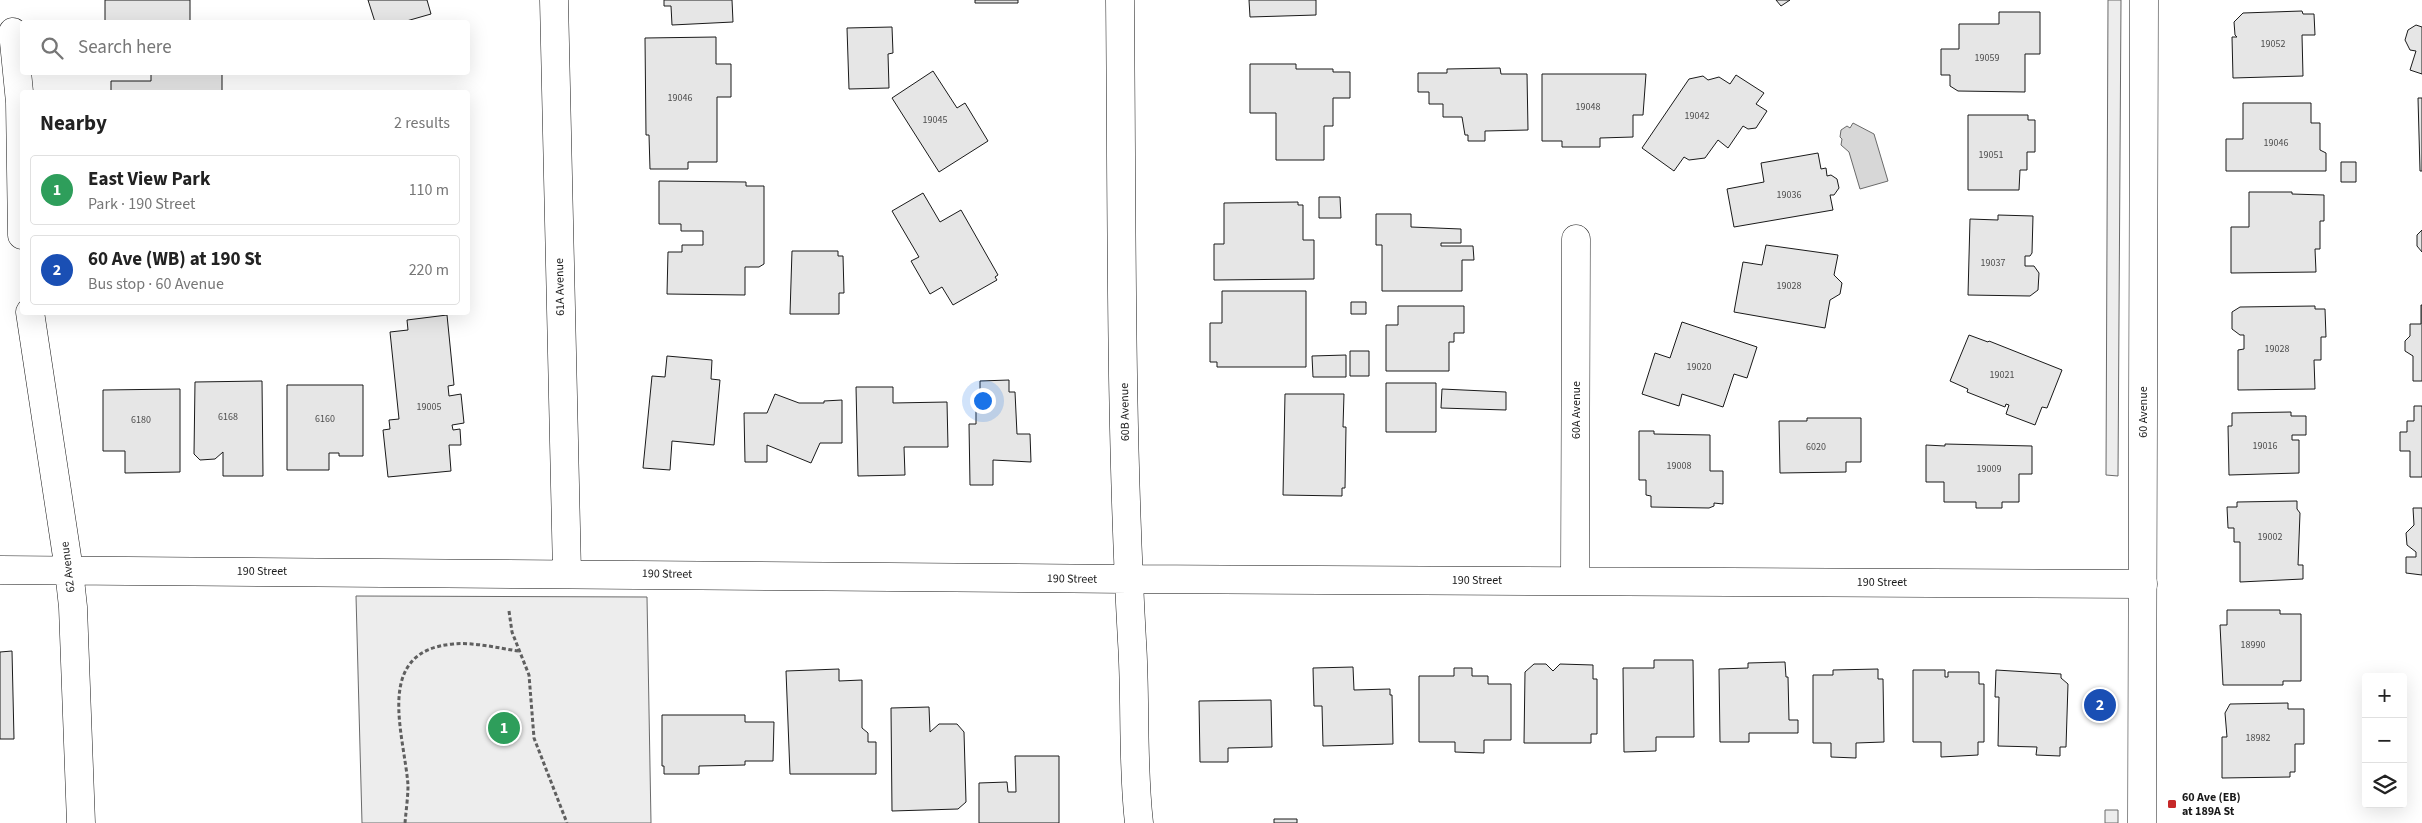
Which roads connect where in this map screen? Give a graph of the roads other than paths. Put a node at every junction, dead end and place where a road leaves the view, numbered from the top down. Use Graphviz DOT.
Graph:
graph roads {
  1 [pos="554,0"];
  2 [pos="1120,0"];
  3 [pos="2144,0"];
  4 [pos="12,32"];
  5 [pos="20,102"];
  6 [pos="1576,239"];
  7 [pos="30,315"];
  8 [pos="0,570"];
  9 [pos="69,570"];
  10 [pos="567,574"];
  11 [pos="1128,579"];
  12 [pos="1575,581"];
  13 [pos="2143,584"];
  14 [pos="81,823"];
  15 [pos="1139,823"];
  16 [pos="2142,823"];
  1 -- 10 [label="street, 61A Avenue"];
  2 -- 11 [label="street, 60B Avenue"];
  3 -- 13 [label="street, 60 Avenue"];
  4 -- 5 [label="street"];
  6 -- 12 [label="street, 60A Avenue"];
  7 -- 9 [label="street, 62 Avenue"];
  8 -- 9 [label="street, 190 Street"];
  9 -- 10 [label="street, 190 Street"];
  9 -- 14 [label="street, 62 Avenue"];
  10 -- 11 [label="street, 190 Street"];
  11 -- 12 [label="street, 190 Street"];
  11 -- 15 [label="street, 60B Avenue"];
  12 -- 13 [label="street, 190 Street"];
  13 -- 16 [label="street, 60 Avenue"];
}
